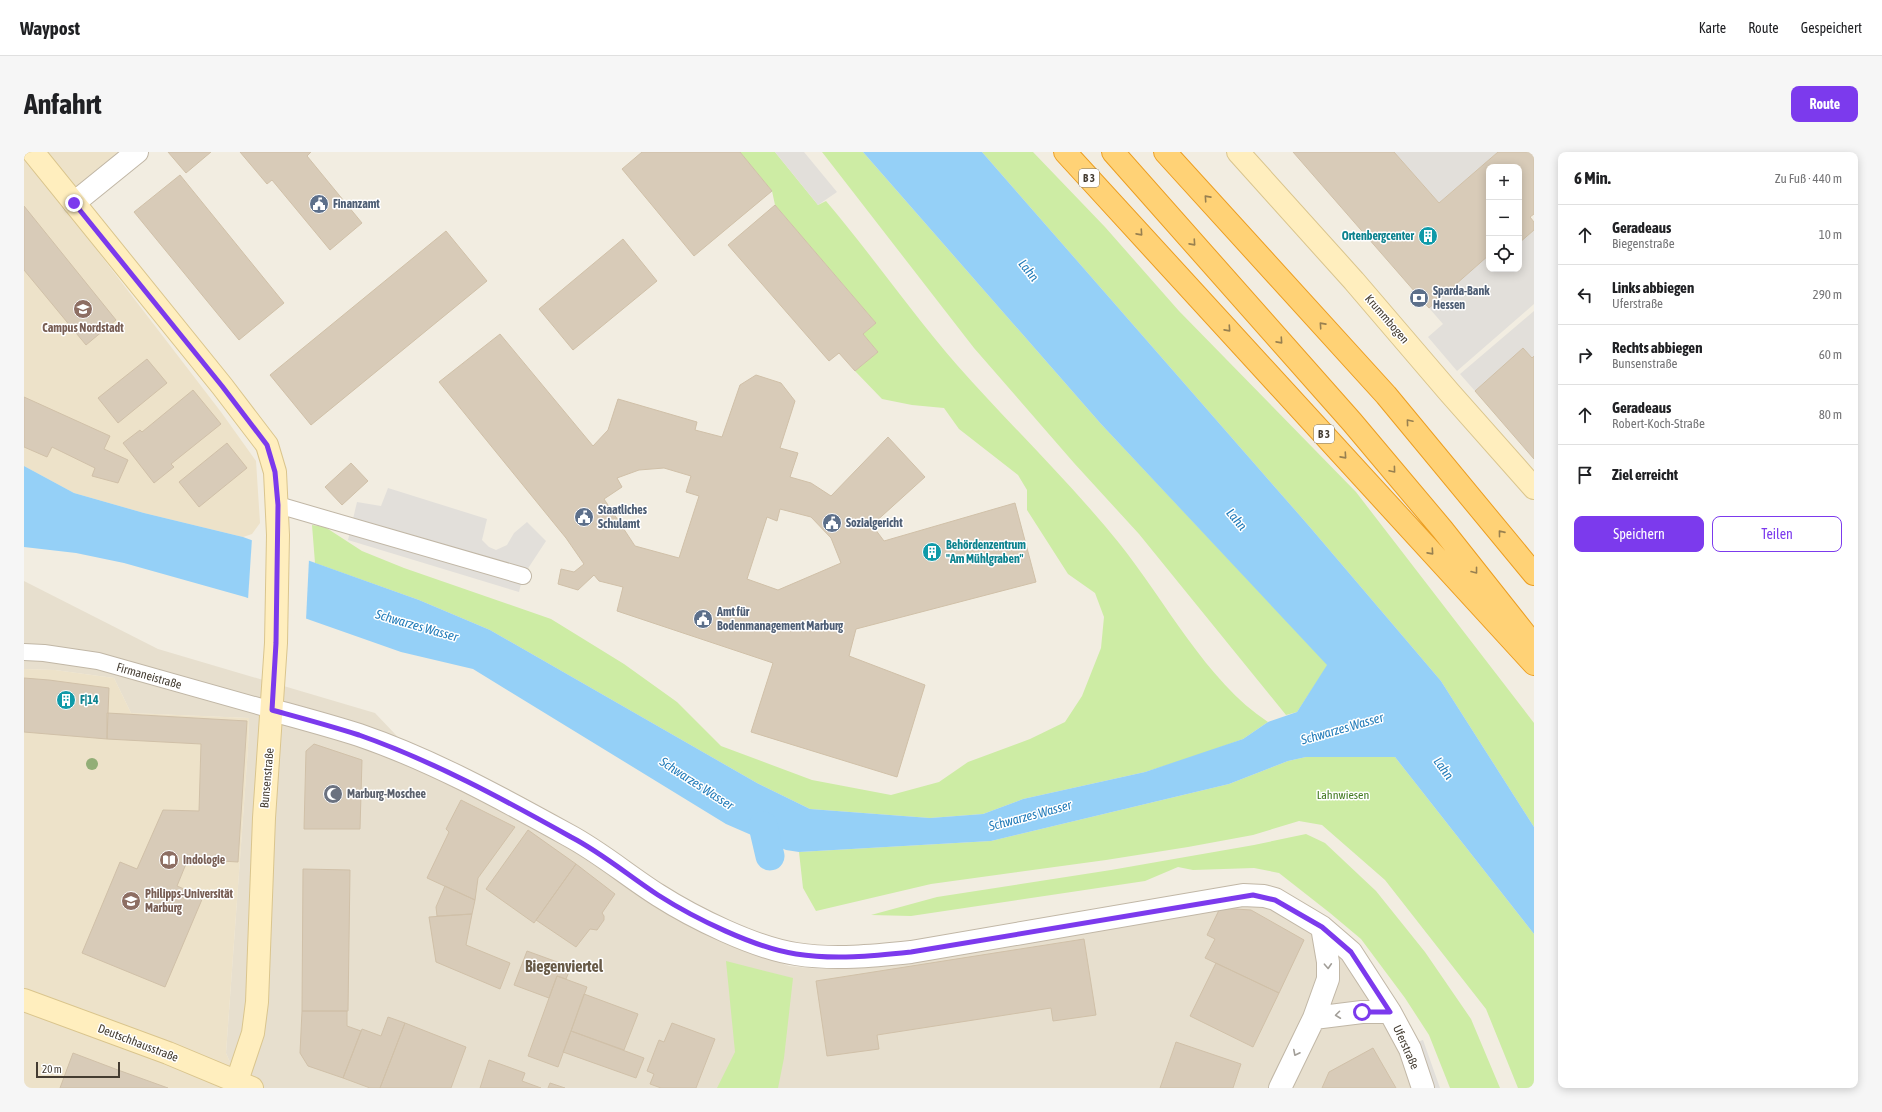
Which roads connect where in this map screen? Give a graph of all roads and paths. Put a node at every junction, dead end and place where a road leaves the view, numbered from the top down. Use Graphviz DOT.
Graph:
graph roads {
  1 [pos="33,152"];
  2 [pos="136,152"];
  3 [pos="1065,152"];
  4 [pos="1113,152"];
  5 [pos="1238,152"];
  6 [pos="1167,154"];
  7 [pos="74,203"];
  8 [pos="1534,488"];
  9 [pos="278,505"];
  10 [pos="1534,574"];
  11 [pos="523,576"];
  12 [pos="1534,646"];
  13 [pos="24,652"];
  14 [pos="1534,664"];
  15 [pos="272,710"];
  16 [pos="1322,927"];
  17 [pos="24,1000"];
  18 [pos="1390,1012"];
  19 [pos="1314,1018"];
  20 [pos="244,1085"];
  21 [pos="1280,1088"];
  22 [pos="1423,1088"];
  1 -- 7 [label="main road, Bunsenstraße"];
  2 -- 7 [label="street"];
  3 -- 14 [label="highway, B 3, one-way"];
  4 -- 12 [label="highway, B 3, one-way"];
  5 -- 8 [label="main road, Krummbogen"];
  10 -- 6 [label="highway, one-way"];
  7 -- 9 [label="main road, Bunsenstraße"];
  9 -- 11 [label="lane"];
  9 -- 15 [label="main road, Bunsenstraße"];
  13 -- 15 [label="lane, Firmaneistraße"];
  15 -- 16 [label="street, Uferstraße"];
  15 -- 20 [label="main road, Bunsenstraße"];
  16 -- 18 [label="street, Uferstraße"];
  16 -- 19 [label="street, one-way"];
  17 -- 20 [label="main road, Deutschhausstraße"];
  18 -- 19 [label="street, one-way"];
  18 -- 22 [label="street, Uferstraße"];
  19 -- 21 [label="street, one-way"];
}
